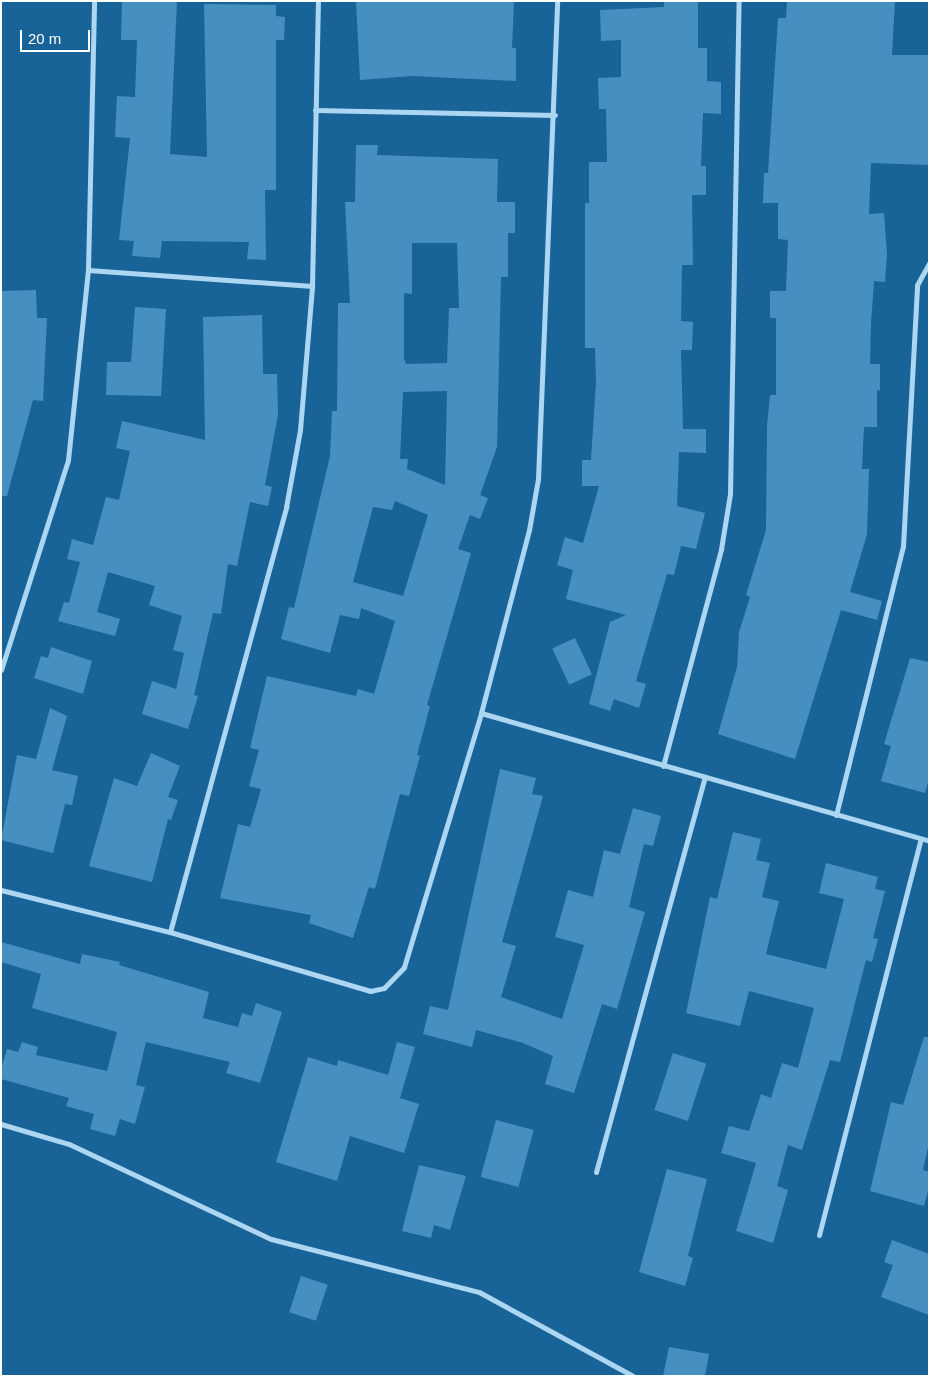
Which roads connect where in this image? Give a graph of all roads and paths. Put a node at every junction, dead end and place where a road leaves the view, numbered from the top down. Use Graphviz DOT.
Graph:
graph roads {
  1 [pos="94,1"];
  2 [pos="318,1"];
  3 [pos="557,1"];
  4 [pos="739,1"];
  5 [pos="315,110"];
  6 [pos="555,115"];
  7 [pos="929,263"];
  8 [pos="88,270"];
  9 [pos="312,286"];
  10 [pos="1,670"];
  11 [pos="481,713"];
  12 [pos="663,766"];
  13 [pos="705,777"];
  14 [pos="836,815"];
  15 [pos="921,839"];
  16 [pos="929,841"];
  17 [pos="1,890"];
  18 [pos="170,932"];
  19 [pos="1,1124"];
  20 [pos="596,1172"];
  21 [pos="819,1235"];
  22 [pos="633,1376"];
  1 -- 8 [label="street"];
  2 -- 5 [label="street"];
  3 -- 6 [label="street"];
  4 -- 12 [label="street"];
  5 -- 6 [label="street"];
  5 -- 9 [label="street"];
  6 -- 11 [label="street"];
  7 -- 14 [label="street"];
  8 -- 9 [label="street"];
  8 -- 10 [label="street"];
  9 -- 18 [label="street"];
  11 -- 12 [label="street"];
  11 -- 18 [label="street"];
  12 -- 13 [label="street"];
  13 -- 14 [label="street"];
  13 -- 20 [label="street"];
  14 -- 15 [label="street"];
  15 -- 16 [label="street"];
  15 -- 21 [label="street"];
  17 -- 18 [label="street"];
  19 -- 22 [label="street"];
}
